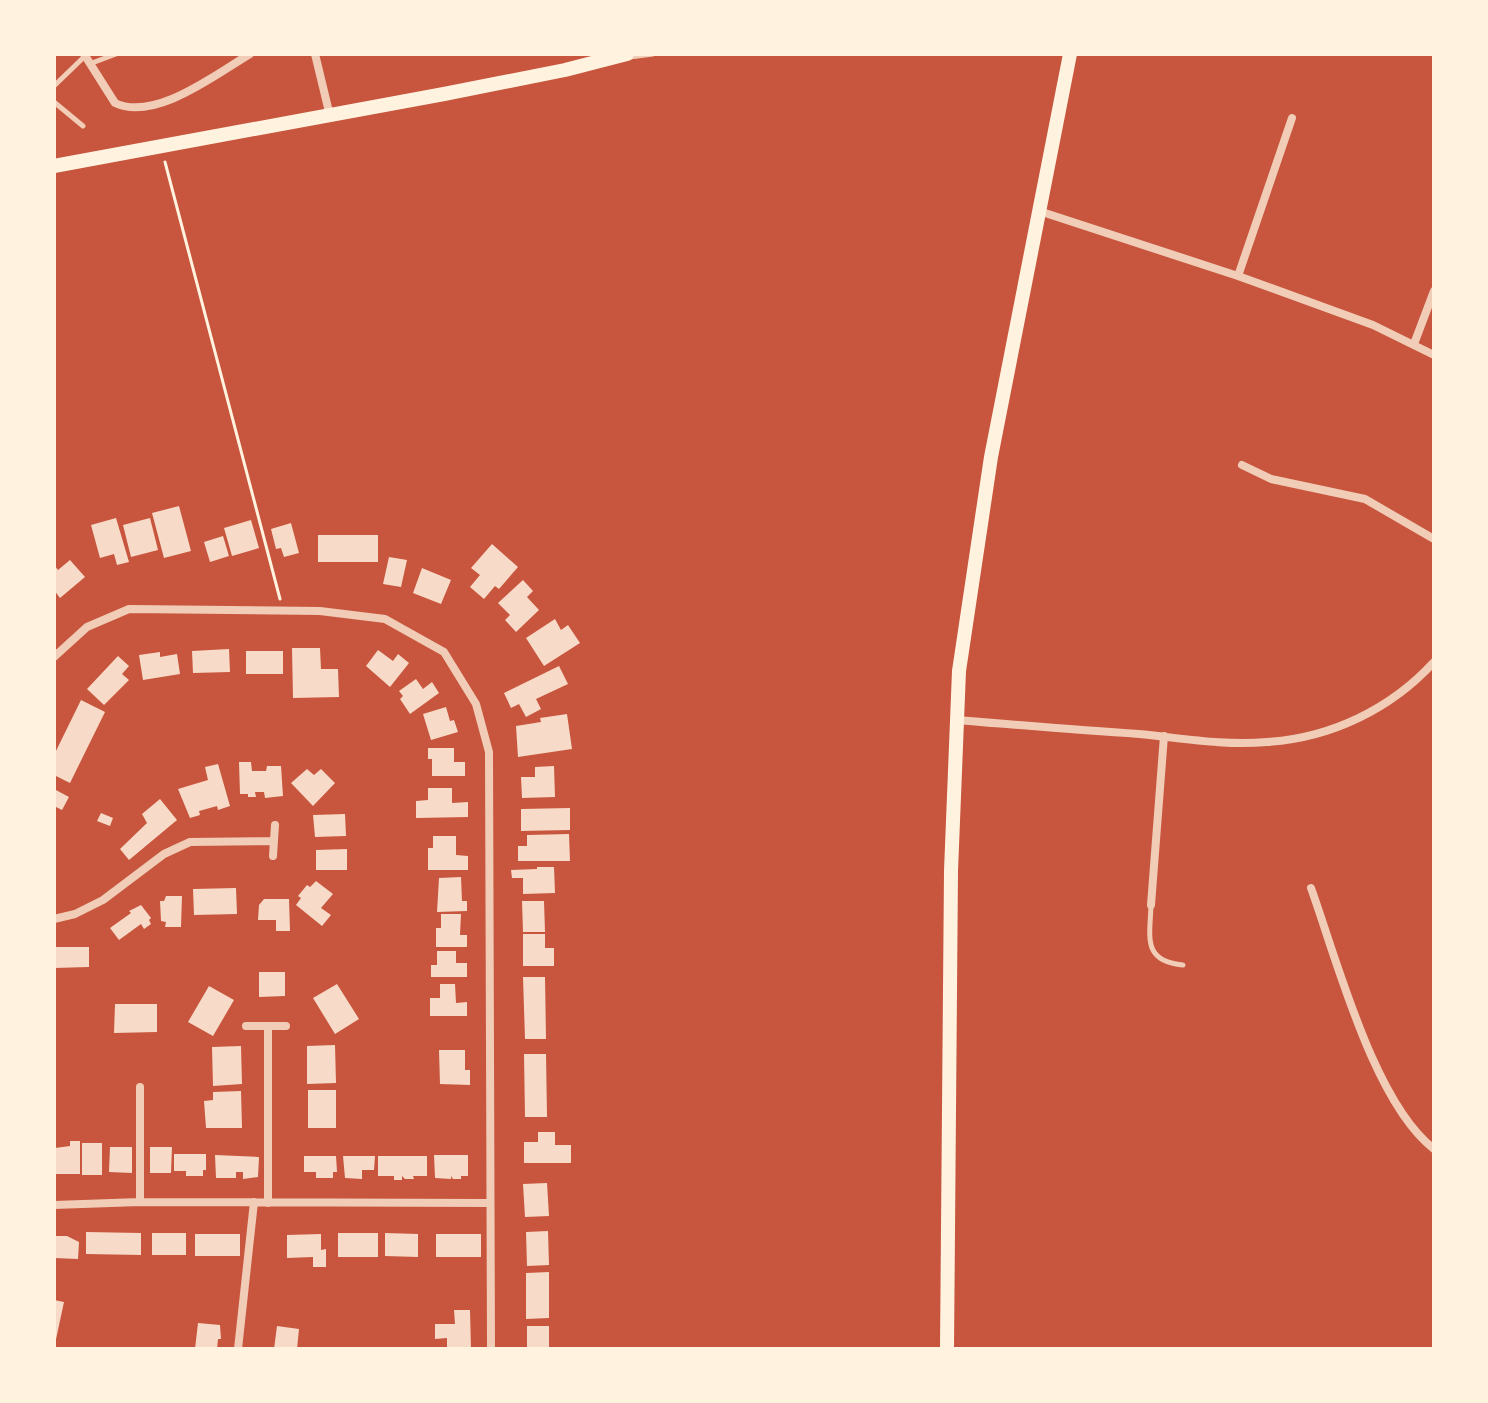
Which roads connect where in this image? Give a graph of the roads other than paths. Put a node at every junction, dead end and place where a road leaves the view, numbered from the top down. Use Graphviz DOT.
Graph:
graph roads {
  1 [pos="116,54"];
  2 [pos="250,54"];
  3 [pos="315,54"];
  4 [pos="653,54"];
  5 [pos="1070,54"];
  6 [pos="621,56"];
  7 [pos="87,57"];
  8 [pos="54,86"];
  9 [pos="54,102"];
  10 [pos="330,116"];
  11 [pos="1292,118"];
  12 [pos="83,126"];
  13 [pos="55,166"];
  14 [pos="1039,211"];
  15 [pos="1238,276"];
  16 [pos="1434,291"];
  17 [pos="1414,344"];
  18 [pos="1434,355"];
  19 [pos="1242,465"];
  20 [pos="1434,539"];
  21 [pos="54,657"];
  22 [pos="1434,662"];
  23 [pos="956,720"];
  24 [pos="1164,736"];
  25 [pos="275,825"];
  26 [pos="274,841"];
  27 [pos="273,856"];
  28 [pos="1311,888"];
  29 [pos="1151,905"];
  30 [pos="54,919"];
  31 [pos="1183,965"];
  32 [pos="246,1026"];
  33 [pos="268,1026"];
  34 [pos="286,1026"];
  35 [pos="140,1087"];
  36 [pos="1434,1149"];
  37 [pos="140,1202"];
  38 [pos="254,1202"];
  39 [pos="268,1203"];
  40 [pos="489,1203"];
  41 [pos="54,1205"];
  42 [pos="238,1349"];
  43 [pos="491,1349"];
  44 [pos="947,1349"];
  1 -- 7 [label="lane"];
  2 -- 7 [label="street"];
  3 -- 10 [label="street"];
  4 -- 6 [label="lane"];
  5 -- 14 [label="main road"];
  6 -- 10 [label="main road"];
  7 -- 8 [label="lane"];
  9 -- 12 [label="lane"];
  10 -- 13 [label="main road"];
  11 -- 15 [label="street"];
  14 -- 15 [label="street"];
  14 -- 23 [label="main road"];
  15 -- 17 [label="street"];
  16 -- 17 [label="street"];
  17 -- 18 [label="street"];
  19 -- 20 [label="street"];
  21 -- 40 [label="street"];
  22 -- 24 [label="street"];
  23 -- 24 [label="street"];
  23 -- 44 [label="main road"];
  24 -- 29 [label="street"];
  25 -- 26 [label="street"];
  26 -- 27 [label="street"];
  26 -- 30 [label="street"];
  28 -- 36 [label="street"];
  29 -- 31 [label="lane"];
  32 -- 33 [label="street"];
  33 -- 34 [label="street"];
  33 -- 39 [label="street"];
  35 -- 37 [label="street"];
  37 -- 38 [label="street"];
  37 -- 41 [label="street"];
  38 -- 39 [label="street"];
  38 -- 42 [label="street"];
  39 -- 40 [label="street"];
  40 -- 43 [label="street"];
}
